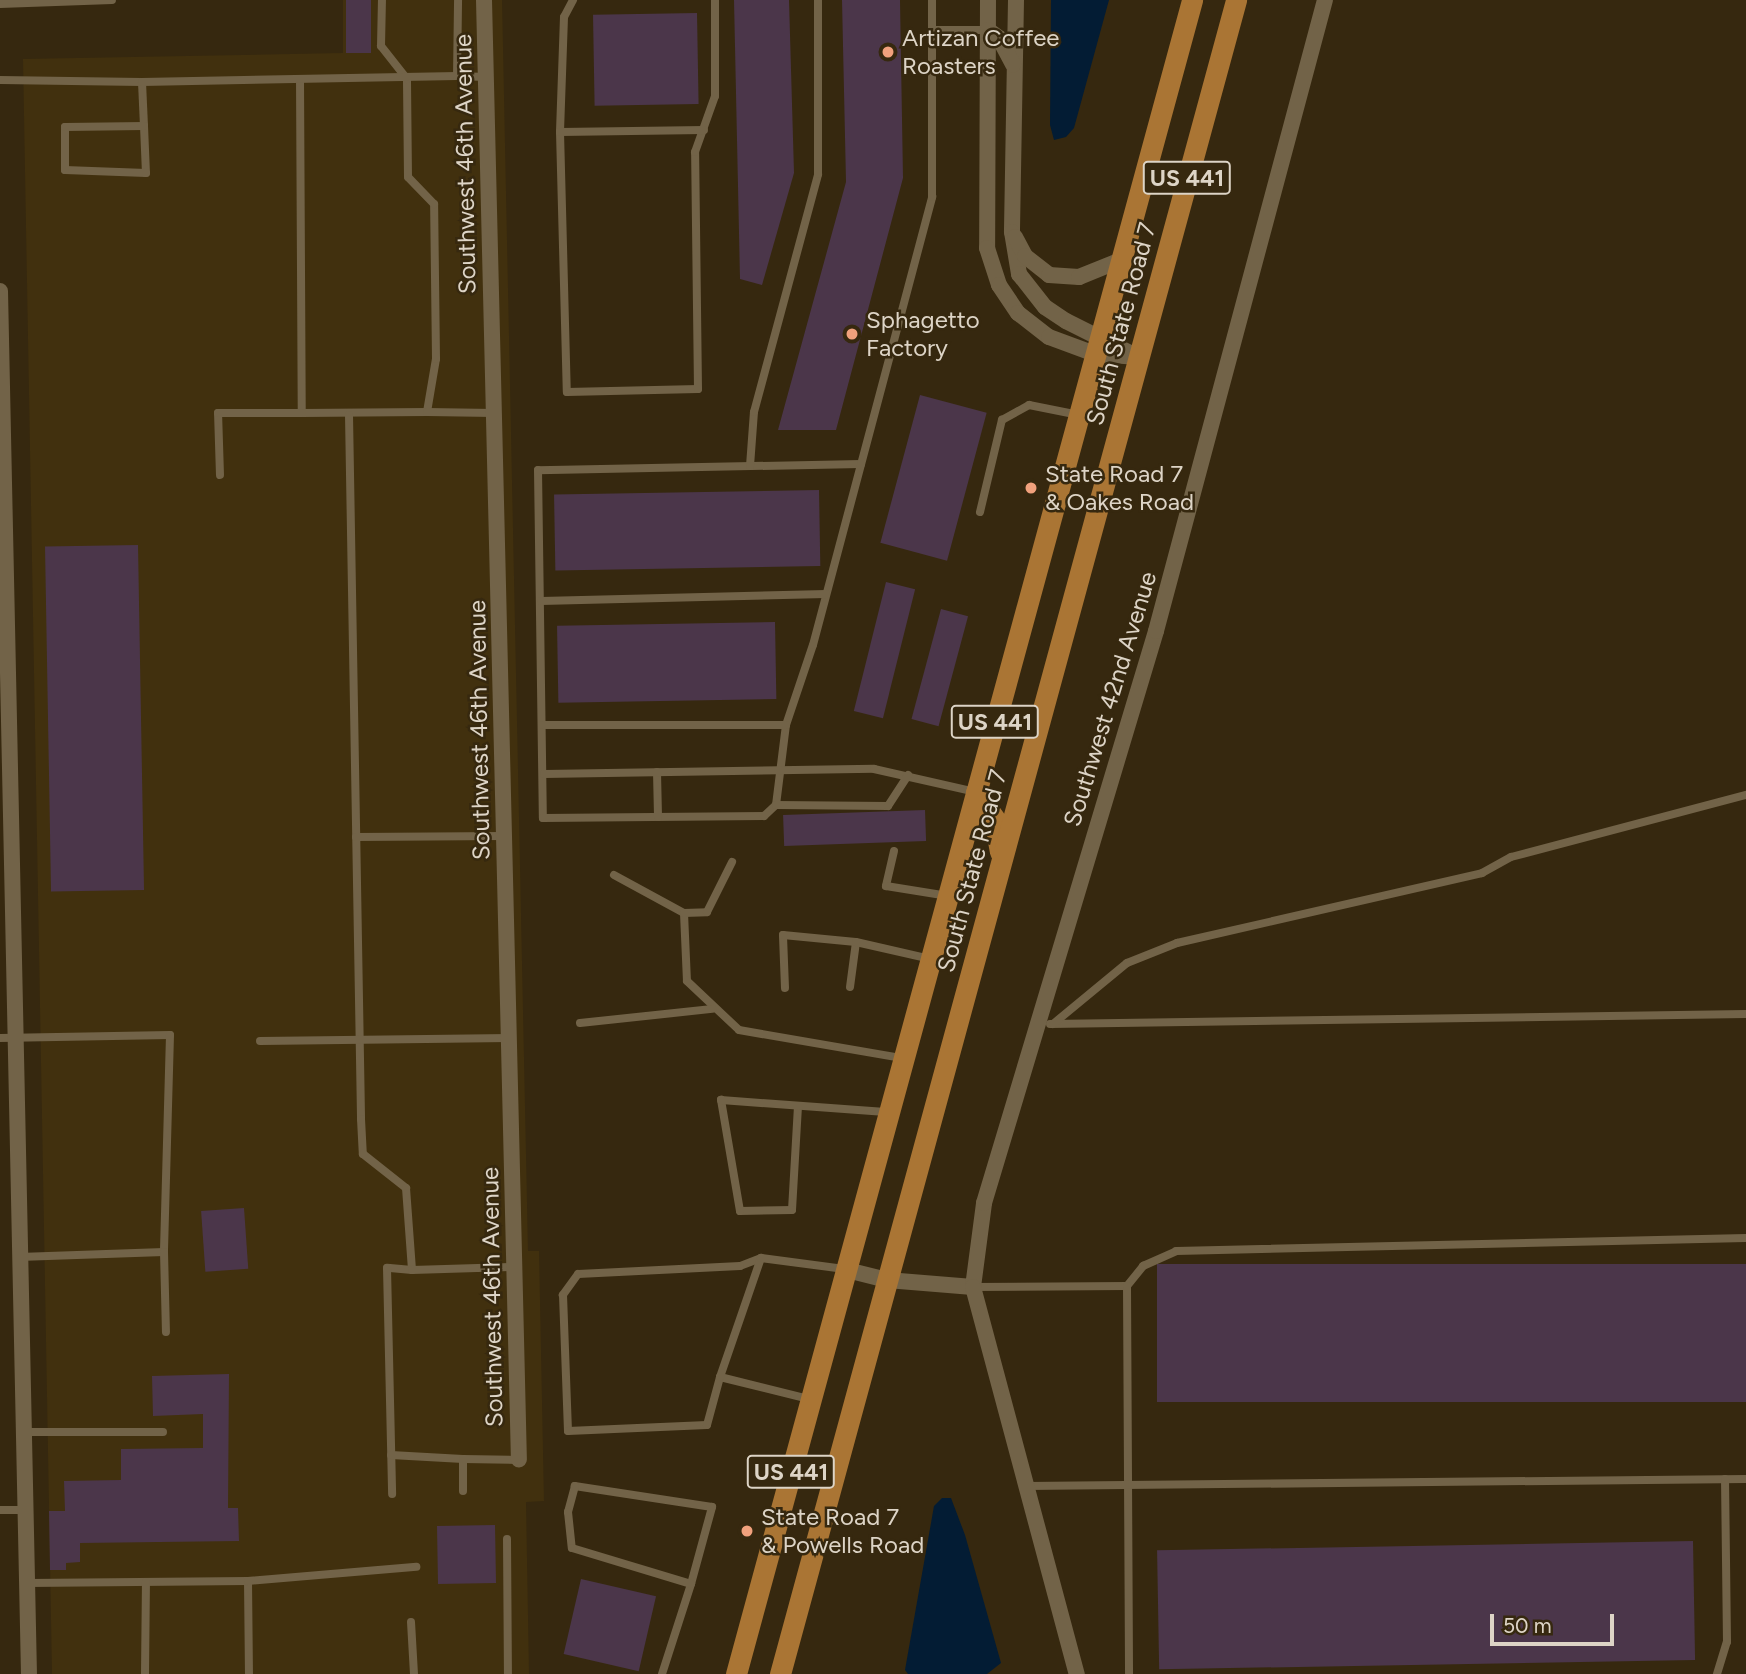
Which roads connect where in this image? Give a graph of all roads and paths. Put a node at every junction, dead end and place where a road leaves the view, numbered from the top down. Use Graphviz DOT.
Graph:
graph roads {
  1 [pos="112,0"];
  2 [pos="382,0"];
  3 [pos="458,0"];
  4 [pos="484,0"];
  5 [pos="573,0"];
  6 [pos="715,0"];
  7 [pos="818,0"];
  8 [pos="932,0"];
  9 [pos="988,0"];
  10 [pos="1016,0"];
  11 [pos="1192,0"];
  12 [pos="1236,0"];
  13 [pos="1325,0"];
  14 [pos="0,4"];
  15 [pos="933,30"];
  16 [pos="988,30"];
  17 [pos="1014,68"];
  18 [pos="457,76"];
  19 [pos="486,76"];
  20 [pos="300,79"];
  21 [pos="407,79"];
  22 [pos="0,80"];
  23 [pos="142,82"];
  24 [pos="144,126"];
  25 [pos="704,130"];
  26 [pos="560,132"];
  27 [pos="1012,232"];
  28 [pos="1121,260"];
  29 [pos="0,291"];
  30 [pos="1097,346"];
  31 [pos="1139,357"];
  32 [pos="302,412"];
  33 [pos="427,412"];
  34 [pos="494,412"];
  35 [pos="349,415"];
  36 [pos="1079,415"];
  37 [pos="861,464"];
  38 [pos="750,466"];
  39 [pos="220,475"];
  40 [pos="980,512"];
  41 [pos="3,565"];
  42 [pos="826,594"];
  43 [pos="541,601"];
  44 [pos="543,725"];
  45 [pos="786,725"];
  46 [pos="780,770"];
  47 [pos="657,772"];
  48 [pos="544,774"];
  49 [pos="908,775"];
  50 [pos="976,792"];
  51 [pos="1746,794"];
  52 [pos="776,804"];
  53 [pos="658,817"];
  54 [pos="504,835"];
  55 [pos="356,837"];
  56 [pos="894,851"];
  57 [pos="732,862"];
  58 [pos="1001,864"];
  59 [pos="614,874"];
  60 [pos="948,896"];
  61 [pos="684,913"];
  62 [pos="856,942"];
  63 [pos="931,959"];
  64 [pos="850,987"];
  65 [pos="785,988"];
  66 [pos="712,1009"];
  67 [pos="1746,1014"];
  68 [pos="580,1023"];
  69 [pos="1045,1024"];
  70 [pos="7,1038"];
  71 [pos="509,1038"];
  72 [pos="360,1040"];
  73 [pos="260,1041"];
  74 [pos="904,1059"];
  75 [pos="798,1106"];
  76 [pos="889,1112"];
  77 [pos="1746,1238"];
  78 [pos="164,1252"];
  79 [pos="19,1257"];
  80 [pos="761,1258"];
  81 [pos="514,1267"];
  82 [pos="412,1269"];
  83 [pos="847,1269"];
  84 [pos="887,1280"];
  85 [pos="1127,1286"];
  86 [pos="973,1287"];
  87 [pos="166,1332"];
  88 [pos="720,1377"];
  89 [pos="811,1400"];
  90 [pos="24,1432"];
  91 [pos="163,1432"];
  92 [pos="391,1455"];
  93 [pos="463,1460"];
  94 [pos="519,1460"];
  95 [pos="1725,1479"];
  96 [pos="1746,1479"];
  97 [pos="1127,1483"];
  98 [pos="1027,1486"];
  99 [pos="463,1491"];
  100 [pos="392,1494"];
  101 [pos="0,1510"];
  102 [pos="26,1510"];
  103 [pos="507,1539"];
  104 [pos="416,1567"];
  105 [pos="248,1581"];
  106 [pos="146,1582"];
  107 [pos="28,1583"];
  108 [pos="691,1584"];
  109 [pos="411,1622"];
  110 [pos="29,1674"];
  111 [pos="145,1674"];
  112 [pos="249,1674"];
  113 [pos="414,1674"];
  114 [pos="508,1674"];
  115 [pos="662,1674"];
  116 [pos="736,1674"];
  117 [pos="780,1674"];
  118 [pos="1077,1674"];
  119 [pos="1129,1674"];
  120 [pos="1717,1674"];
  1 -- 14 [label="lane"];
  2 -- 21 [label="lane"];
  3 -- 18 [label="lane"];
  4 -- 19 [label="street, Southwest 46th Avenue"];
  5 -- 26 [label="lane"];
  6 -- 25 [label="lane"];
  7 -- 38 [label="lane"];
  8 -- 15 [label="lane"];
  9 -- 16 [label="street"];
  10 -- 17 [label="street"];
  11 -- 28 [label="main road, South State Road 7 / US 441"];
  12 -- 31 [label="main road, South State Road 7 / US 441"];
  13 -- 69 [label="street, Southwest 42nd Avenue"];
  15 -- 16 [label="lane"];
  15 -- 37 [label="lane"];
  16 -- 17 [label="street"];
  16 -- 30 [label="street"];
  17 -- 27 [label="street"];
  18 -- 19 [label="lane"];
  18 -- 21 [label="lane"];
  19 -- 34 [label="street, Southwest 46th Avenue"];
  20 -- 21 [label="lane"];
  20 -- 23 [label="lane"];
  20 -- 32 [label="lane"];
  21 -- 33 [label="lane"];
  22 -- 23 [label="lane"];
  23 -- 24 [label="lane"];
  24 -- 24 [label="lane"];
  25 -- 26 [label="lane"];
  25 -- 26 [label="lane"];
  27 -- 28 [label="street"];
  27 -- 30 [label="street"];
  28 -- 30 [label="main road, South State Road 7 / US 441"];
  29 -- 41 [label="street"];
  30 -- 31 [label="street"];
  30 -- 36 [label="main road, South State Road 7 / US 441"];
  31 -- 58 [label="main road, South State Road 7 / US 441"];
  32 -- 35 [label="lane"];
  32 -- 39 [label="lane"];
  33 -- 34 [label="lane"];
  33 -- 35 [label="lane"];
  34 -- 54 [label="street, Southwest 46th Avenue"];
  35 -- 55 [label="lane"];
  36 -- 40 [label="lane"];
  36 -- 50 [label="main road, South State Road 7 / US 441"];
  37 -- 38 [label="lane"];
  37 -- 42 [label="lane"];
  38 -- 43 [label="lane"];
  41 -- 70 [label="street"];
  42 -- 43 [label="lane"];
  42 -- 45 [label="lane"];
  43 -- 44 [label="lane"];
  44 -- 45 [label="lane"];
  44 -- 48 [label="lane"];
  45 -- 46 [label="lane"];
  46 -- 47 [label="lane"];
  46 -- 49 [label="lane"];
  46 -- 52 [label="lane"];
  47 -- 48 [label="lane"];
  47 -- 53 [label="lane"];
  48 -- 53 [label="lane"];
  49 -- 50 [label="lane"];
  49 -- 52 [label="lane"];
  50 -- 58 [label="main road"];
  50 -- 60 [label="main road, South State Road 7 / US 441"];
  51 -- 69 [label="lane"];
  52 -- 53 [label="lane"];
  54 -- 55 [label="lane"];
  54 -- 71 [label="street, Southwest 46th Avenue"];
  55 -- 72 [label="lane"];
  56 -- 60 [label="lane"];
  57 -- 61 [label="lane"];
  58 -- 84 [label="main road, South State Road 7 / US 441"];
  59 -- 61 [label="lane"];
  60 -- 63 [label="main road, South State Road 7 / US 441"];
  61 -- 66 [label="lane"];
  62 -- 63 [label="lane"];
  62 -- 64 [label="lane"];
  62 -- 65 [label="lane"];
  63 -- 74 [label="main road, South State Road 7 / US 441"];
  66 -- 68 [label="lane"];
  66 -- 74 [label="lane"];
  67 -- 69 [label="lane"];
  69 -- 86 [label="street, Southwest 42nd Avenue"];
  70 -- 78 [label="lane"];
  70 -- 79 [label="street"];
  71 -- 72 [label="lane"];
  71 -- 81 [label="street, Southwest 46th Avenue"];
  72 -- 73 [label="lane"];
  72 -- 82 [label="lane"];
  74 -- 76 [label="main road, South State Road 7 / US 441"];
  75 -- 75 [label="lane"];
  75 -- 76 [label="lane"];
  76 -- 83 [label="main road, South State Road 7 / US 441"];
  77 -- 85 [label="lane"];
  78 -- 79 [label="lane"];
  78 -- 87 [label="lane"];
  79 -- 90 [label="street"];
  80 -- 83 [label="lane"];
  80 -- 88 [label="lane"];
  80 -- 88 [label="lane"];
  81 -- 82 [label="lane"];
  81 -- 94 [label="street, Southwest 46th Avenue"];
  82 -- 92 [label="lane"];
  83 -- 84 [label="street"];
  83 -- 89 [label="main road, South State Road 7 / US 441"];
  84 -- 86 [label="street"];
  84 -- 117 [label="main road, South State Road 7 / US 441"];
  85 -- 86 [label="lane"];
  85 -- 97 [label="lane"];
  86 -- 98 [label="street"];
  88 -- 89 [label="lane"];
  89 -- 116 [label="main road, South State Road 7 / US 441"];
  90 -- 91 [label="lane"];
  90 -- 102 [label="street"];
  92 -- 93 [label="lane"];
  92 -- 100 [label="lane"];
  93 -- 94 [label="lane"];
  93 -- 99 [label="lane"];
  95 -- 96 [label="lane"];
  95 -- 97 [label="lane"];
  95 -- 120 [label="lane"];
  97 -- 98 [label="lane"];
  97 -- 119 [label="lane"];
  98 -- 118 [label="street"];
  101 -- 102 [label="lane"];
  102 -- 107 [label="street"];
  103 -- 114 [label="lane"];
  104 -- 105 [label="lane"];
  105 -- 106 [label="lane"];
  105 -- 112 [label="lane"];
  106 -- 107 [label="lane"];
  106 -- 111 [label="lane"];
  107 -- 110 [label="street"];
  108 -- 108 [label="lane"];
  108 -- 115 [label="lane"];
  109 -- 113 [label="lane"];
}
